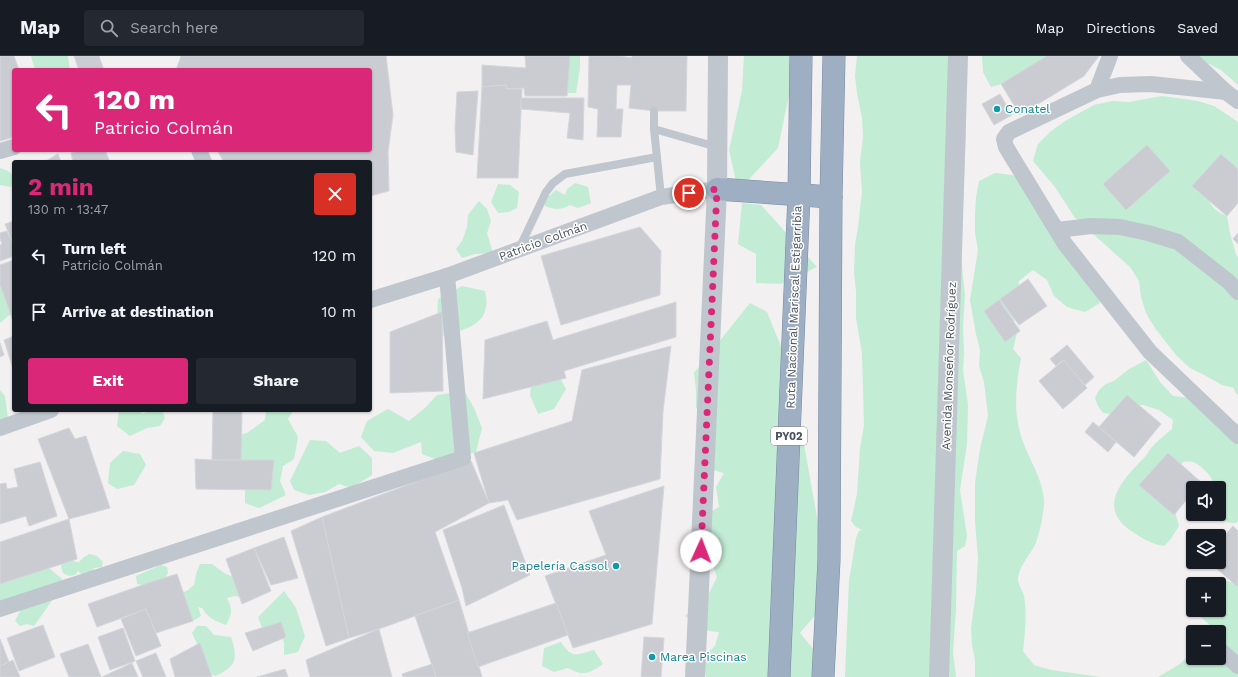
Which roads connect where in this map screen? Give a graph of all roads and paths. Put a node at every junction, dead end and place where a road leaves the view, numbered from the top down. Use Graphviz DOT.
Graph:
graph roads {
  1 [pos="718,56"];
  2 [pos="801,56"];
  3 [pos="834,56"];
  4 [pos="958,56"];
  5 [pos="1110,56"];
  6 [pos="1188,56"];
  7 [pos="1097,90"];
  8 [pos="1232,97"];
  9 [pos="654,111"];
  10 [pos="654,129"];
  11 [pos="717,147"];
  12 [pos="12,148"];
  13 [pos="0,151"];
  14 [pos="657,157"];
  15 [pos="717,189"];
  16 [pos="799,195"];
  17 [pos="661,197"];
  18 [pos="831,197"];
  19 [pos="1057,230"];
  20 [pos="518,249"];
  21 [pos="447,276"];
  22 [pos="1238,292"];
  23 [pos="372,299"];
  24 [pos="45,412"];
  25 [pos="0,428"];
  26 [pos="1238,436"];
  27 [pos="0,608"];
  28 [pos="1226,655"];
  29 [pos="1238,666"];
  30 [pos="695,677"];
  31 [pos="779,677"];
  32 [pos="824,677"];
  33 [pos="939,677"];
  1 -- 11 [label="street"];
  2 -- 16 [label="highway, Ruta Nacional Mariscal Estigarribia / PY02"];
  3 -- 18 [label="highway"];
  4 -- 33 [label="street, Avenida Monseñor Rodríguez"];
  5 -- 7 [label="street"];
  6 -- 8 [label="street"];
  7 -- 8 [label="street"];
  7 -- 19 [label="street"];
  9 -- 10 [label="lane"];
  10 -- 11 [label="lane"];
  10 -- 14 [label="lane"];
  11 -- 15 [label="street"];
  12 -- 13 [label="street"];
  14 -- 17 [label="lane"];
  14 -- 20 [label="lane"];
  15 -- 16 [label="highway"];
  15 -- 17 [label="street, Patricio Colmán"];
  15 -- 30 [label="street"];
  16 -- 18 [label="highway"];
  16 -- 31 [label="highway, Ruta Nacional Mariscal Estigarribia / PY02"];
  17 -- 20 [label="street, Patricio Colmán"];
  18 -- 32 [label="highway"];
  19 -- 22 [label="street"];
  19 -- 26 [label="street"];
  20 -- 21 [label="street, Patricio Colmán"];
  21 -- 23 [label="street, Patricio Colmán"];
  21 -- 27 [label="street"];
  24 -- 25 [label="street"];
  28 -- 29 [label="street"];
}
